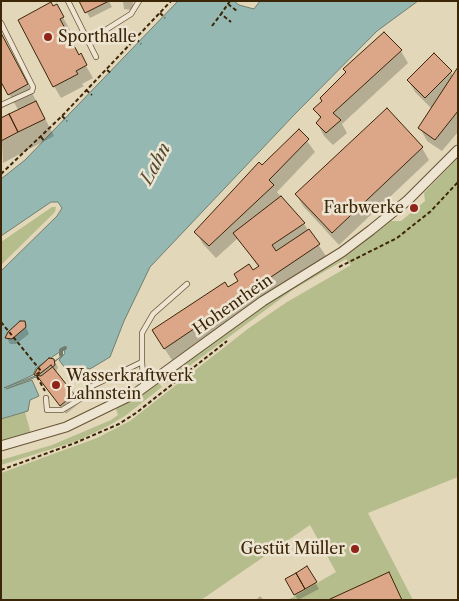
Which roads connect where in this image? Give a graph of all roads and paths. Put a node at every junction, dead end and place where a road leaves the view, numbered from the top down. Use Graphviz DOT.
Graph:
graph roads {
  1 [pos="68,1"];
  2 [pos="139,1"];
  3 [pos="171,1"];
  4 [pos="230,1"];
  5 [pos="228,4"];
  6 [pos="237,11"];
  7 [pos="160,13"];
  8 [pos="221,14"];
  9 [pos="165,18"];
  10 [pos="231,22"];
  11 [pos="1,23"];
  12 [pos="212,26"];
  13 [pos="136,39"];
  14 [pos="88,41"];
  15 [pos="141,44"];
  16 [pos="96,58"];
  17 [pos="107,70"];
  18 [pos="112,74"];
  19 [pos="86,90"];
  20 [pos="92,95"];
  21 [pos="1,105"];
  22 [pos="62,116"];
  23 [pos="67,121"];
  24 [pos="41,137"];
  25 [pos="45,142"];
  26 [pos="458,150"];
  27 [pos="1,174"];
  28 [pos="458,182"];
  29 [pos="338,268"];
  30 [pos="187,284"];
  31 [pos="1,322"];
  32 [pos="229,340"];
  33 [pos="142,362"];
  34 [pos="144,387"];
  35 [pos="46,398"];
  36 [pos="1,446"];
  37 [pos="1,470"];
  1 -- 14 [label="lane"];
  2 -- 14 [label="lane"];
  3 -- 7 [label="path"];
  4 -- 5 [label="path"];
  5 -- 6 [label="path"];
  5 -- 8 [label="path"];
  7 -- 9 [label="path"];
  7 -- 13 [label="path"];
  8 -- 10 [label="path"];
  8 -- 12 [label="path"];
  11 -- 21 [label="lane"];
  13 -- 15 [label="path"];
  13 -- 17 [label="path"];
  14 -- 16 [label="lane"];
  17 -- 18 [label="path"];
  17 -- 19 [label="path"];
  19 -- 20 [label="path"];
  19 -- 22 [label="path"];
  22 -- 23 [label="path"];
  22 -- 24 [label="path"];
  24 -- 25 [label="path"];
  24 -- 27 [label="path"];
  26 -- 34 [label="street, Hohenrhein"];
  28 -- 29 [label="path"];
  30 -- 33 [label="lane"];
  31 -- 35 [label="path"];
  32 -- 37 [label="path"];
  33 -- 34 [label="lane"];
  33 -- 35 [label="lane"];
  34 -- 36 [label="street, Hohenrhein"];
}
